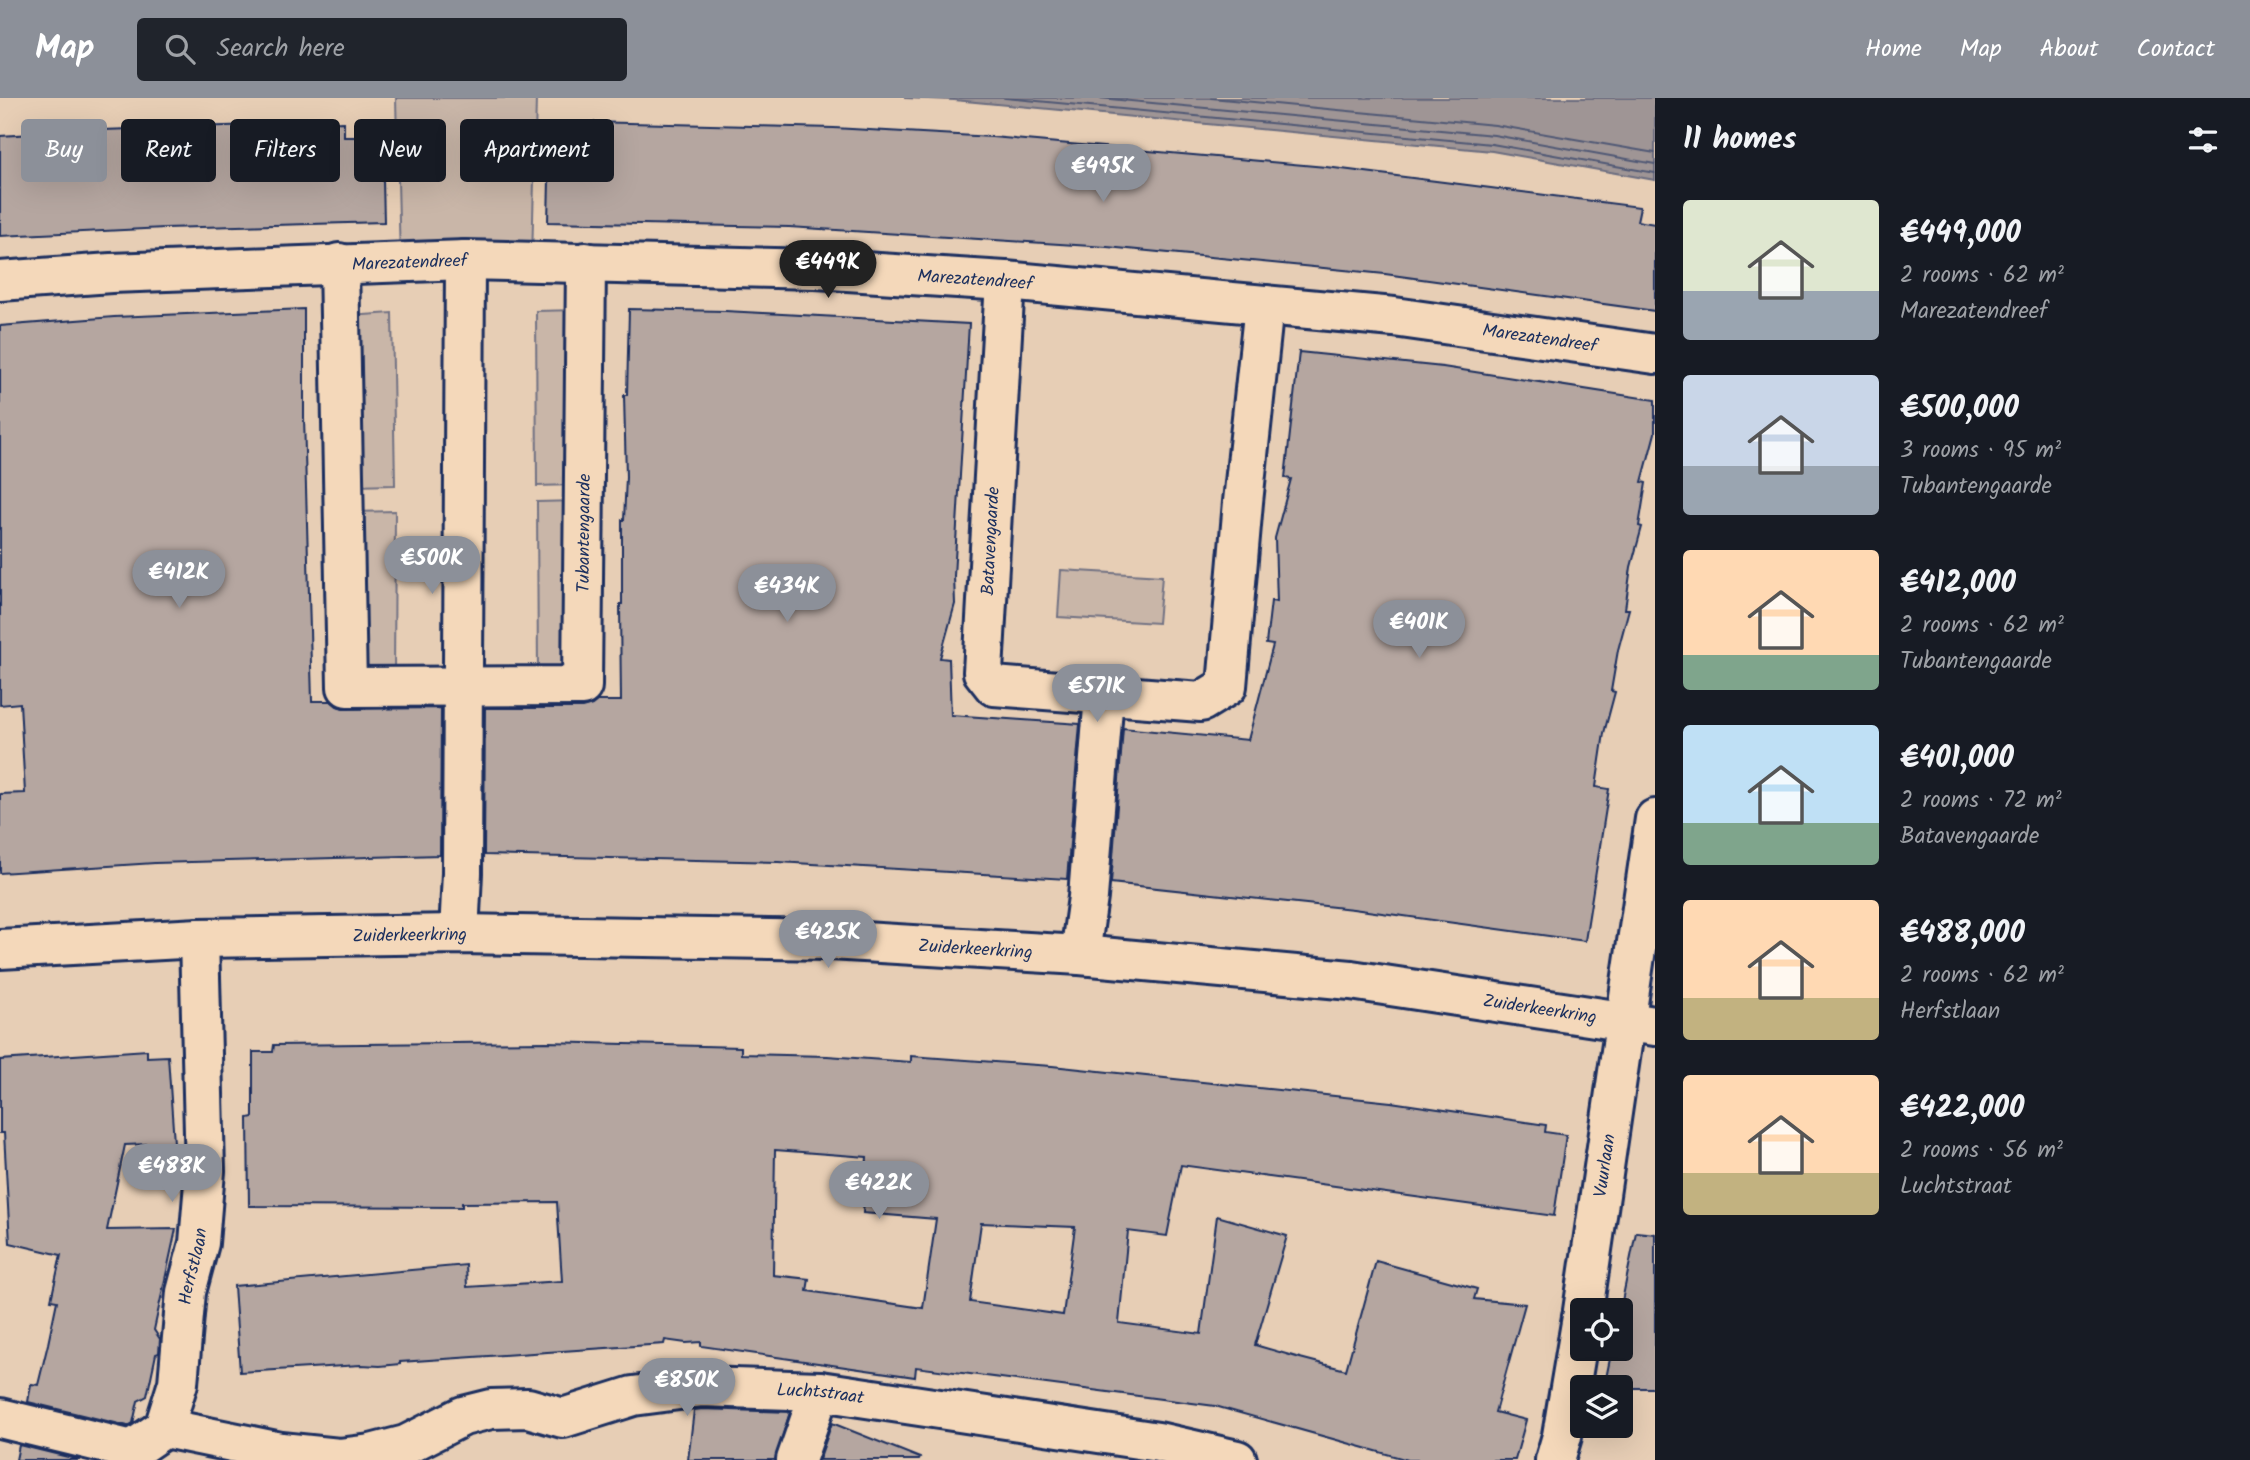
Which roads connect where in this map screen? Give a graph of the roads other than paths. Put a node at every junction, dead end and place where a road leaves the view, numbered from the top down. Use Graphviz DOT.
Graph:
graph roads {
  1 [pos="465,260"];
  2 [pos="586,262"];
  3 [pos="339,263"];
  4 [pos="0,281"];
  5 [pos="1005,282"];
  6 [pos="1264,305"];
  7 [pos="1655,354"];
  8 [pos="462,685"];
  9 [pos="1104,695"];
  10 [pos="1655,819"];
  11 [pos="459,934"];
  12 [pos="199,938"];
  13 [pos="0,949"];
  14 [pos="1080,955"];
  15 [pos="1640,1023"];
  16 [pos="1586,1298"];
  17 [pos="1575,1361"];
  18 [pos="820,1391"];
  19 [pos="0,1418"];
  20 [pos="164,1428"];
  21 [pos="130,1455"];
  22 [pos="796,1460"];
  23 [pos="1237,1460"];
  24 [pos="1555,1460"];
  1 -- 2 [label="street, Marezatendreef"];
  1 -- 3 [label="street, Marezatendreef"];
  1 -- 8 [label="street"];
  2 -- 5 [label="street, Marezatendreef"];
  2 -- 8 [label="street, Tubantengaarde"];
  3 -- 4 [label="street, Marezatendreef"];
  3 -- 8 [label="street, Tubantengaarde"];
  5 -- 6 [label="street, Marezatendreef"];
  5 -- 9 [label="street, Batavengaarde"];
  6 -- 7 [label="street, Marezatendreef"];
  6 -- 9 [label="street, Batavengaarde"];
  8 -- 11 [label="street"];
  9 -- 14 [label="street"];
  10 -- 15 [label="street"];
  11 -- 12 [label="street, Zuiderkeerkring"];
  11 -- 14 [label="street, Zuiderkeerkring"];
  12 -- 13 [label="street, Zuiderkeerkring"];
  12 -- 20 [label="street, Herfstlaan"];
  14 -- 15 [label="street, Zuiderkeerkring"];
  15 -- 16 [label="street, Vuurlaan"];
  17 -- 24 [label="street"];
  18 -- 20 [label="street, Luchtstraat"];
  18 -- 22 [label="street"];
  18 -- 23 [label="street, Luchtstraat"];
  19 -- 21 [label="street"];
  20 -- 21 [label="street"];
}
